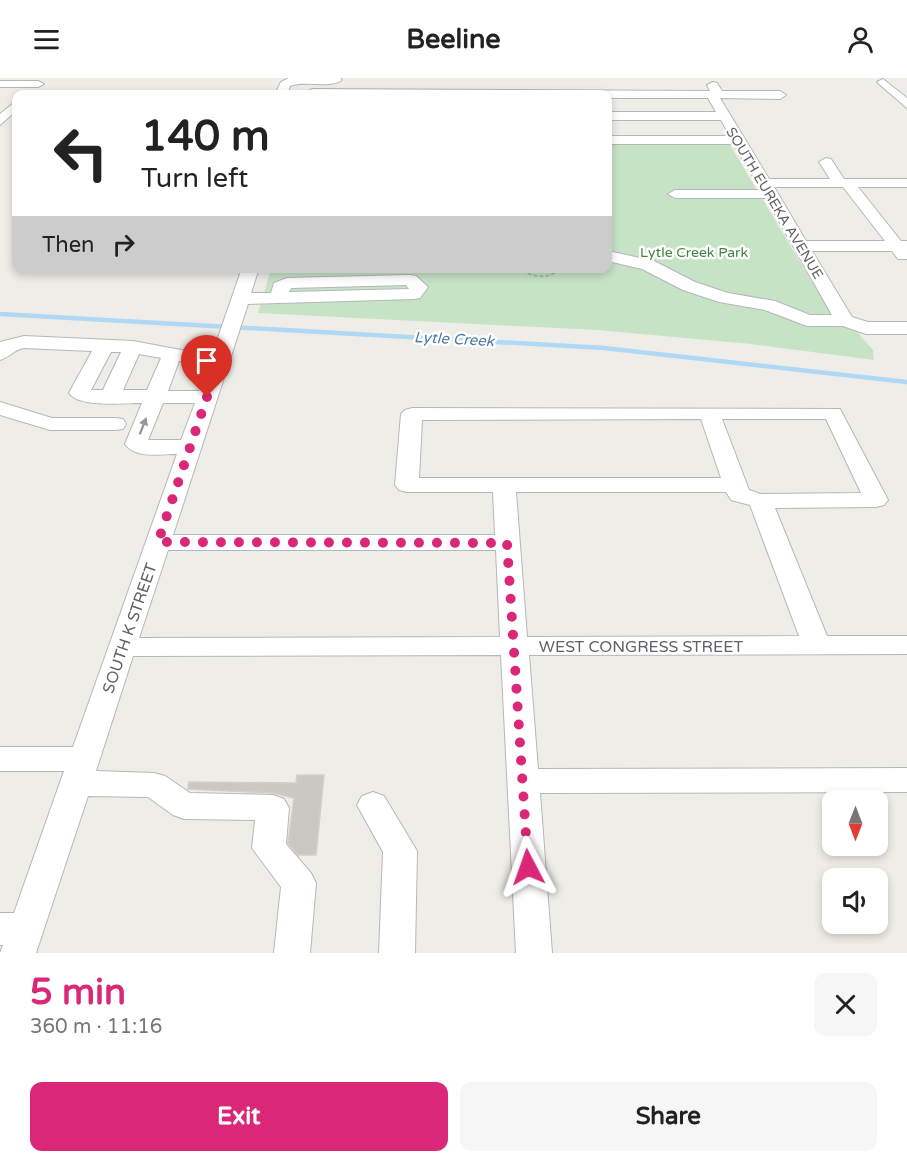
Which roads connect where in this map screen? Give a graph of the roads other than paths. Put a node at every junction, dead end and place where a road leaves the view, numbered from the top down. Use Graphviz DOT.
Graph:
graph roads {
  1 [pos="7,78"];
  2 [pos="316,79"];
  3 [pos="345,80"];
  4 [pos="41,81"];
  5 [pos="883,82"];
  6 [pos="0,84"];
  7 [pos="713,85"];
  8 [pos="778,89"];
  9 [pos="283,90"];
  10 [pos="552,90"];
  11 [pos="904,102"];
  12 [pos="12,109"];
  13 [pos="612,116"];
  14 [pos="724,116"];
  15 [pos="0,121"];
  16 [pos="612,140"];
  17 [pos="738,140"];
  18 [pos="826,162"];
  19 [pos="844,183"];
  20 [pos="907,183"];
  21 [pos="767,189"];
  22 [pos="675,194"];
  23 [pos="800,246"];
  24 [pos="904,251"];
  25 [pos="612,257"];
  26 [pos="249,273"];
  27 [pos="280,299"];
  28 [pos="239,303"];
  29 [pos="850,323"];
  30 [pos="907,328"];
  31 [pos="104,346"];
  32 [pos="133,347"];
  33 [pos="222,353"];
  34 [pos="0,354"];
  35 [pos="172,354"];
  36 [pos="110,397"];
  37 [pos="154,397"];
  38 [pos="207,397"];
  39 [pos="0,408"];
  40 [pos="709,413"];
  41 [pos="115,424"];
  42 [pos="190,447"];
  43 [pos="504,485"];
  44 [pos="735,485"];
  45 [pos="760,501"];
  46 [pos="158,542"];
  47 [pos="507,543"];
  48 [pos="817,645"];
  49 [pos="907,645"];
  50 [pos="513,646"];
  51 [pos="122,647"];
  52 [pos="0,759"];
  53 [pos="80,771"];
  54 [pos="907,780"];
  55 [pos="522,781"];
  56 [pos="373,805"];
  57 [pos="15,937"];
  58 [pos="292,953"];
  59 [pos="397,953"];
  60 [pos="534,953"];
  1 -- 6 [label="street"];
  2 -- 3 [label="street"];
  2 -- 9 [label="street"];
  4 -- 6 [label="street"];
  5 -- 11 [label="street"];
  7 -- 8 [label="street"];
  7 -- 10 [label="street"];
  7 -- 14 [label="street, SOUTH EUREKA AVENUE"];
  12 -- 15 [label="street"];
  13 -- 14 [label="street"];
  14 -- 17 [label="street, SOUTH EUREKA AVENUE"];
  16 -- 17 [label="street"];
  17 -- 21 [label="street, SOUTH EUREKA AVENUE"];
  18 -- 19 [label="street"];
  19 -- 20 [label="street"];
  19 -- 21 [label="street"];
  19 -- 24 [label="street"];
  21 -- 22 [label="street"];
  21 -- 23 [label="street, SOUTH EUREKA AVENUE"];
  23 -- 24 [label="street"];
  23 -- 29 [label="street, SOUTH EUREKA AVENUE"];
  25 -- 29 [label="street"];
  26 -- 28 [label="street, SOUTH K STREET"];
  27 -- 27 [label="street"];
  27 -- 28 [label="street"];
  28 -- 33 [label="street, SOUTH K STREET"];
  29 -- 30 [label="street"];
  31 -- 32 [label="street"];
  31 -- 34 [label="street"];
  31 -- 36 [label="street"];
  32 -- 35 [label="street"];
  32 -- 36 [label="street"];
  33 -- 35 [label="street"];
  33 -- 38 [label="street, SOUTH K STREET"];
  35 -- 37 [label="street"];
  36 -- 37 [label="street"];
  37 -- 38 [label="street"];
  42 -- 37 [label="street, one-way"];
  38 -- 42 [label="street, SOUTH K STREET"];
  39 -- 41 [label="street"];
  40 -- 43 [label="street"];
  40 -- 44 [label="street"];
  40 -- 45 [label="street"];
  42 -- 46 [label="street, SOUTH K STREET"];
  43 -- 44 [label="street"];
  43 -- 47 [label="street"];
  44 -- 45 [label="street"];
  45 -- 48 [label="street"];
  46 -- 47 [label="street"];
  46 -- 51 [label="street, SOUTH K STREET"];
  47 -- 50 [label="street"];
  48 -- 49 [label="street, WEST CONGRESS STREET"];
  48 -- 50 [label="street, WEST CONGRESS STREET"];
  50 -- 51 [label="street, WEST CONGRESS STREET"];
  50 -- 55 [label="street"];
  51 -- 53 [label="street, SOUTH K STREET"];
  52 -- 53 [label="street"];
  53 -- 57 [label="street, SOUTH K STREET"];
  53 -- 58 [label="street"];
  54 -- 55 [label="street"];
  55 -- 60 [label="street"];
  56 -- 59 [label="street"];
}
